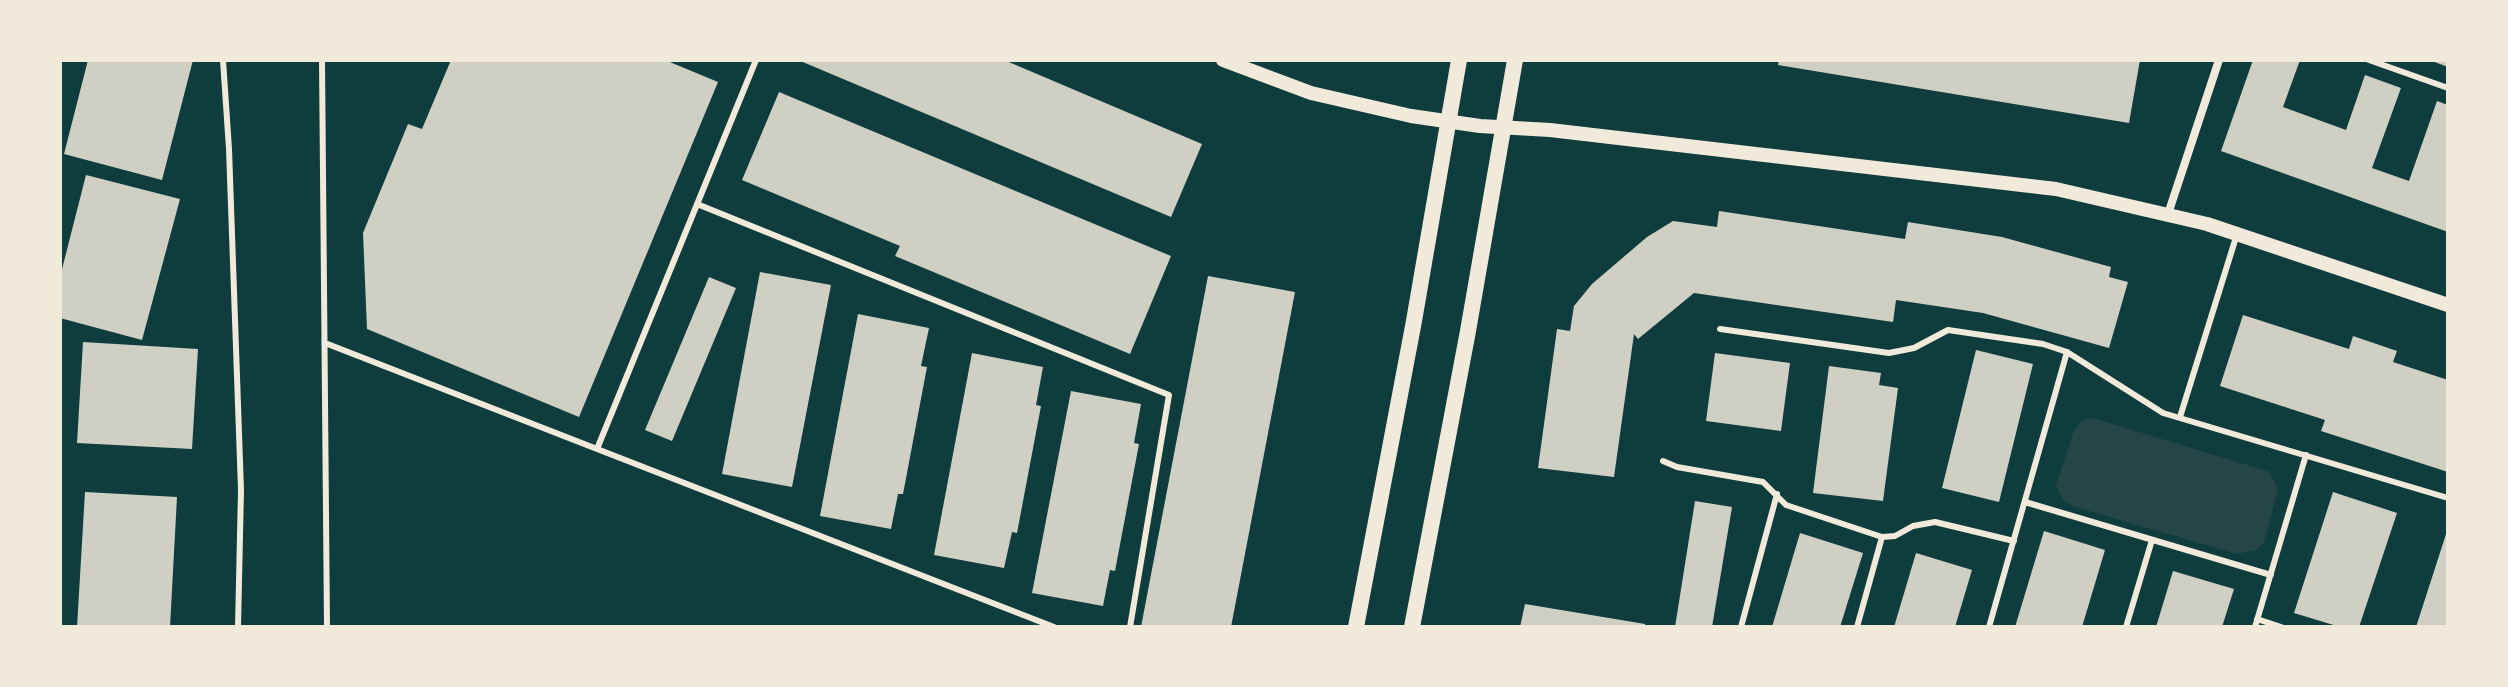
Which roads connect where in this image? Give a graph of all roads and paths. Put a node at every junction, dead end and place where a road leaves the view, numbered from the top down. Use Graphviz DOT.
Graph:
graph roads {
  1 [pos="223,60"];
  2 [pos="322,60"];
  3 [pos="756,60"];
  4 [pos="1223,60"];
  5 [pos="1459,60"];
  6 [pos="1515,60"];
  7 [pos="2219,60"];
  8 [pos="2369,60"];
  9 [pos="2448,88"];
  10 [pos="1449,121"];
  11 [pos="1503,127"];
  12 [pos="697,204"];
  13 [pos="2168,214"];
  14 [pos="2237,234"];
  15 [pos="2448,305"];
  16 [pos="1720,329"];
  17 [pos="325,343"];
  18 [pos="2067,352"];
  19 [pos="2180,417"];
  20 [pos="597,449"];
  21 [pos="2306,455"];
  22 [pos="1663,461"];
  23 [pos="1777,494"];
  24 [pos="2448,498"];
  25 [pos="2025,502"];
  26 [pos="1882,537"];
  27 [pos="2152,540"];
  28 [pos="2014,541"];
  29 [pos="2271,575"];
  30 [pos="2256,623"];
  31 [pos="238,627"];
  32 [pos="327,627"];
  33 [pos="1054,627"];
  34 [pos="1130,627"];
  35 [pos="1356,627"];
  36 [pos="1412,627"];
  37 [pos="1741,627"];
  38 [pos="1857,627"];
  39 [pos="1989,627"];
  40 [pos="2126,627"];
  41 [pos="2281,627"];
  1 -- 31 [label="lane"];
  2 -- 17 [label="lane"];
  3 -- 12 [label="lane"];
  4 -- 10 [label="street"];
  5 -- 10 [label="main road"];
  6 -- 11 [label="main road"];
  7 -- 13 [label="street"];
  8 -- 9 [label="lane"];
  10 -- 11 [label="street"];
  10 -- 35 [label="main road"];
  11 -- 13 [label="street"];
  11 -- 36 [label="main road"];
  12 -- 20 [label="lane"];
  12 -- 34 [label="lane"];
  13 -- 14 [label="street"];
  14 -- 15 [label="street"];
  14 -- 19 [label="lane"];
  16 -- 18 [label="lane"];
  17 -- 20 [label="lane"];
  17 -- 32 [label="lane"];
  18 -- 19 [label="lane"];
  18 -- 25 [label="lane"];
  19 -- 21 [label="lane"];
  20 -- 33 [label="lane"];
  21 -- 24 [label="lane"];
  21 -- 29 [label="lane"];
  22 -- 23 [label="lane"];
  23 -- 26 [label="lane"];
  23 -- 37 [label="lane"];
  25 -- 27 [label="lane"];
  25 -- 28 [label="lane"];
  26 -- 28 [label="lane"];
  26 -- 38 [label="lane"];
  27 -- 29 [label="lane"];
  27 -- 40 [label="lane"];
  28 -- 39 [label="lane"];
  29 -- 30 [label="lane"];
  30 -- 41 [label="lane"];
}
